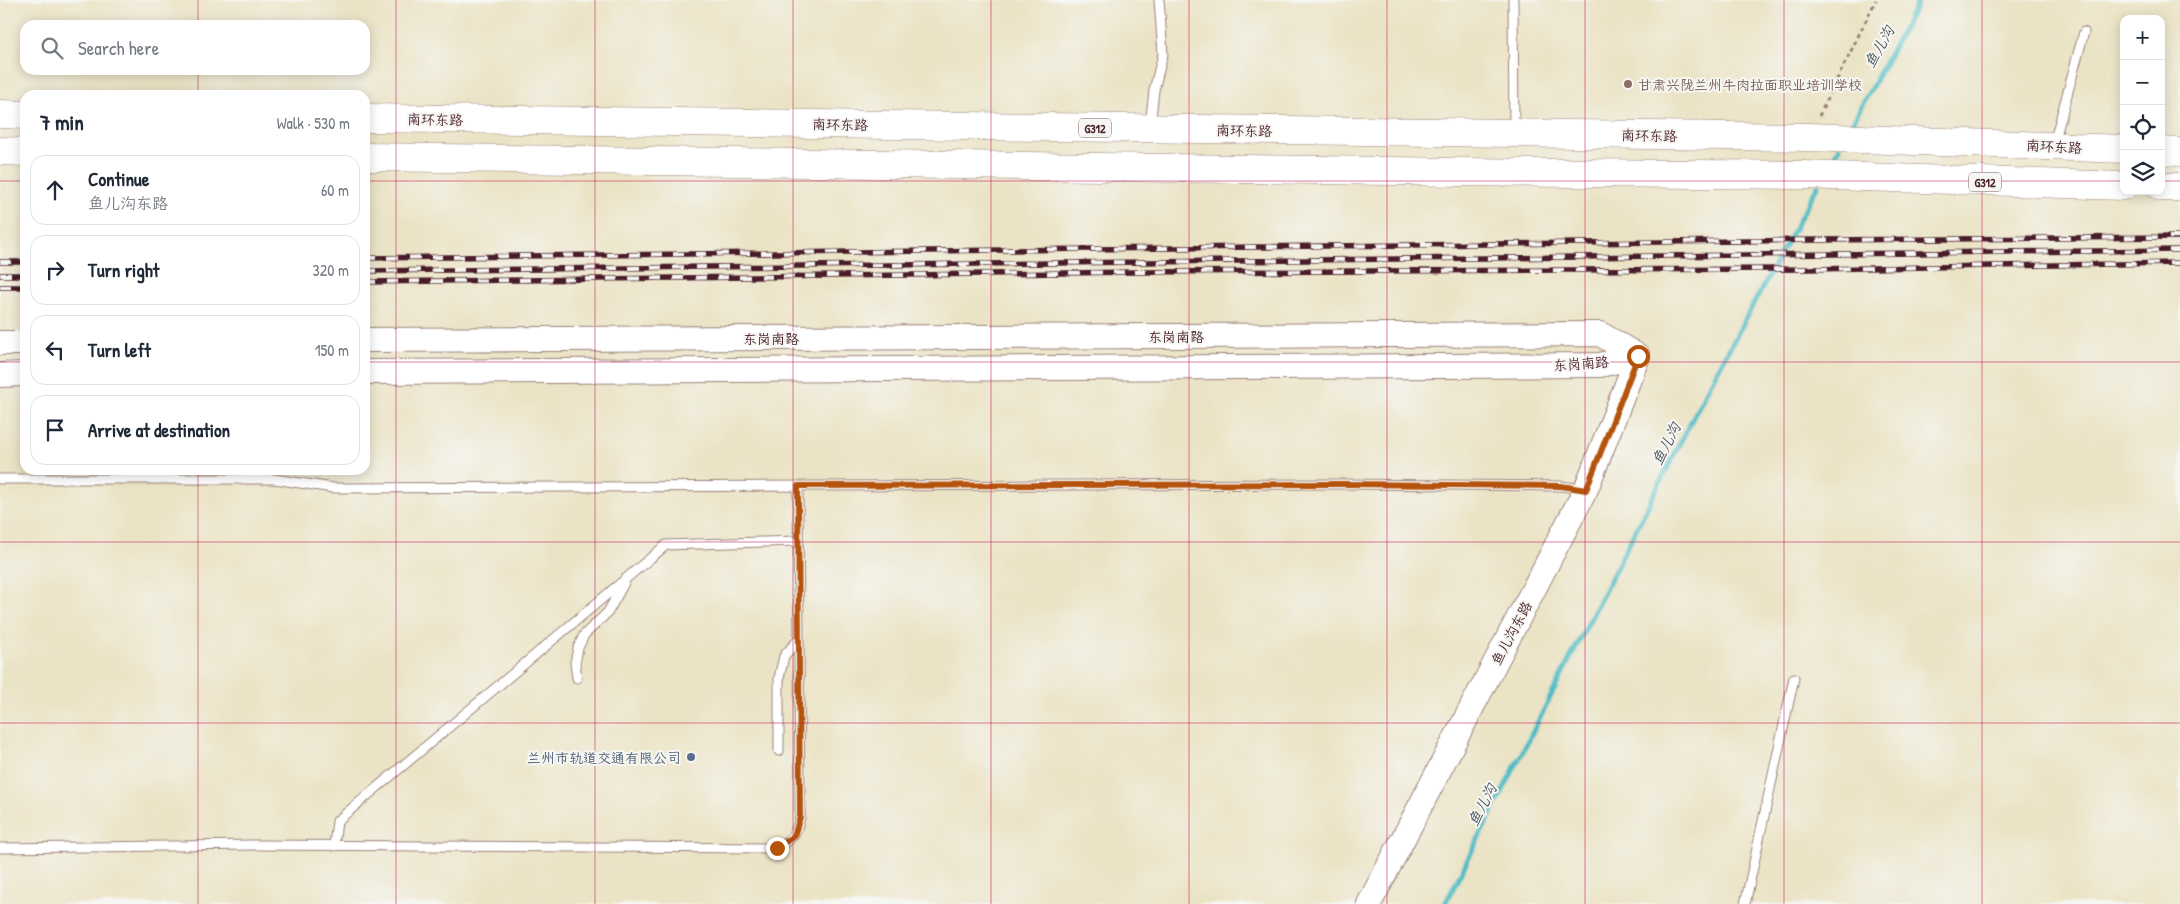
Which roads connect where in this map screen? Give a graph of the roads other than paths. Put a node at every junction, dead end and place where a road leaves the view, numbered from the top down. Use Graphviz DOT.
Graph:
graph roads {
  1 [pos="1159,0"];
  2 [pos="1513,0"];
  3 [pos="2084,32"];
  4 [pos="0,114"];
  5 [pos="20,114"];
  6 [pos="370,118"];
  7 [pos="675,122"];
  8 [pos="1149,129"];
  9 [pos="1514,134"];
  10 [pos="2054,146"];
  11 [pos="2120,149"];
  12 [pos="0,151"];
  13 [pos="2165,151"];
  14 [pos="20,152"];
  15 [pos="2180,152"];
  16 [pos="370,157"];
  17 [pos="675,161"];
  18 [pos="2120,186"];
  19 [pos="2165,187"];
  20 [pos="2180,188"];
  21 [pos="370,340"];
  22 [pos="0,343"];
  23 [pos="20,343"];
  24 [pos="1638,356"];
  25 [pos="370,372"];
  26 [pos="20,374"];
  27 [pos="0,375"];
  28 [pos="0,479"];
  29 [pos="798,486"];
  30 [pos="1586,490"];
  31 [pos="798,541"];
  32 [pos="627,578"];
  33 [pos="799,638"];
  34 [pos="577,678"];
  35 [pos="1794,678"];
  36 [pos="779,751"];
  37 [pos="334,846"];
  38 [pos="0,848"];
  39 [pos="1369,904"];
  40 [pos="1745,904"];
  1 -- 8 [label="lane"];
  2 -- 9 [label="lane"];
  3 -- 10 [label="lane"];
  4 -- 5 [label="highway"];
  6 -- 7 [label="highway, 南环东路 / G312"];
  7 -- 8 [label="highway, 南环东路 / G312"];
  7 -- 17 [label="highway"];
  8 -- 9 [label="highway, 南环东路 / G312"];
  9 -- 10 [label="highway, 南环东路 / G312"];
  10 -- 11 [label="highway, 南环东路 / G312"];
  12 -- 14 [label="highway"];
  13 -- 15 [label="highway"];
  16 -- 17 [label="highway, G312"];
  17 -- 18 [label="highway, G312"];
  19 -- 20 [label="highway"];
  21 -- 24 [label="street, 东岗南路"];
  22 -- 23 [label="street"];
  24 -- 25 [label="street, 东岗南路"];
  24 -- 30 [label="street, 鱼儿沟东路"];
  26 -- 27 [label="street"];
  28 -- 29 [label="lane"];
  29 -- 30 [label="lane"];
  29 -- 31 [label="lane"];
  30 -- 39 [label="street, 鱼儿沟东路"];
  31 -- 32 [label="lane"];
  31 -- 33 [label="lane"];
  32 -- 34 [label="lane"];
  32 -- 37 [label="lane"];
  33 -- 36 [label="lane"];
  33 -- 37 [label="lane"];
  35 -- 40 [label="lane"];
  37 -- 38 [label="lane"];
}
